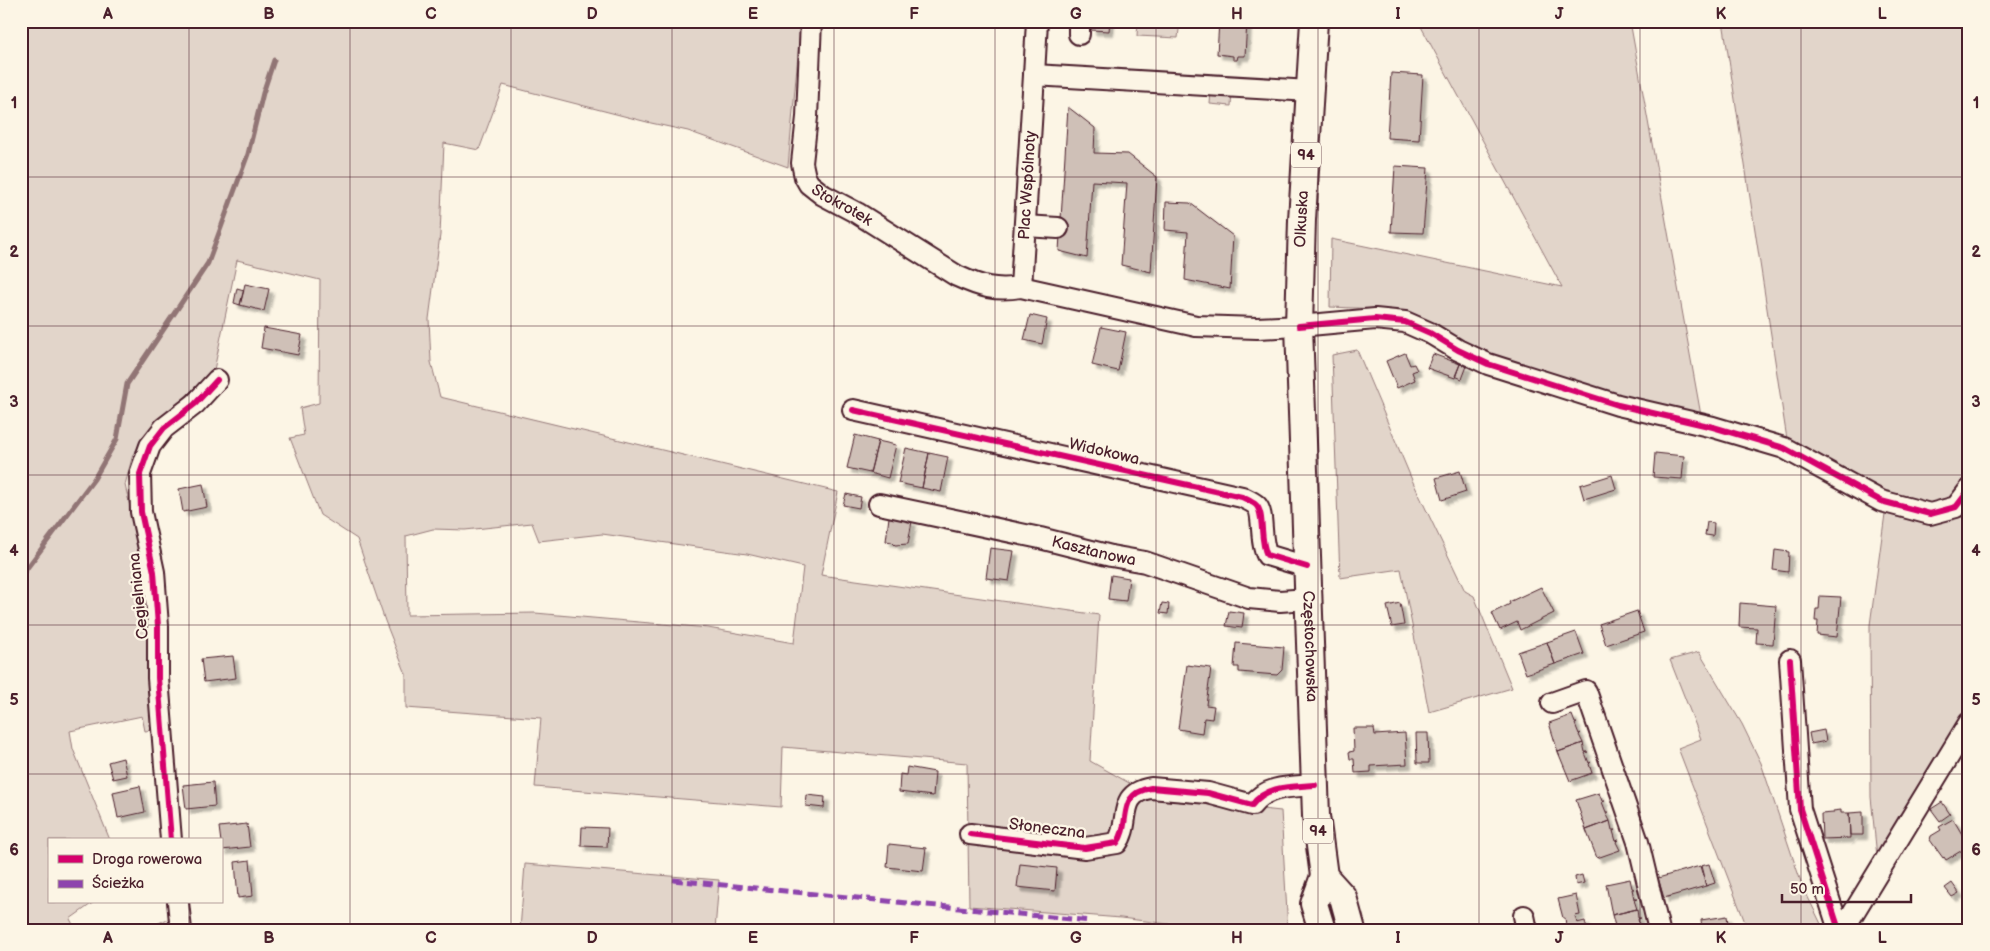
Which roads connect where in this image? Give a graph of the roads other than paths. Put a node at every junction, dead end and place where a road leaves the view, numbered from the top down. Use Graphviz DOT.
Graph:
graph roads {
  1 [pos="811,21"];
  2 [pos="1037,21"];
  3 [pos="1314,21"];
  4 [pos="1034,75"];
  5 [pos="1310,91"];
  6 [pos="1025,226"];
  7 [pos="1058,228"];
  8 [pos="1021,287"];
  9 [pos="1299,326"];
  10 [pos="217,380"];
  11 [pos="853,410"];
  12 [pos="1969,490"];
  13 [pos="879,504"];
  14 [pos="1307,567"];
  15 [pos="1308,599"];
  16 [pos="1790,660"];
  17 [pos="1552,703"];
  18 [pos="1969,723"];
  19 [pos="1315,785"];
  20 [pos="970,834"];
  21 [pos="171,838"];
  22 [pos="1324,876"];
  23 [pos="178,904"];
  24 [pos="181,930"];
  25 [pos="1322,930"];
  26 [pos="1352,930"];
  27 [pos="1659,930"];
  28 [pos="1838,930"];
  29 [pos="1843,930"];
  1 -- 8 [label="street, Stokrotek"];
  2 -- 4 [label="street, Plac Wspólnoty"];
  3 -- 5 [label="main road, Olkuska / 94"];
  4 -- 5 [label="street"];
  4 -- 6 [label="street, Plac Wspólnoty"];
  5 -- 9 [label="main road, Olkuska / 94"];
  6 -- 7 [label="street"];
  6 -- 8 [label="street, Plac Wspólnoty"];
  8 -- 9 [label="street"];
  9 -- 12 [label="street"];
  9 -- 14 [label="main road, Częstochowska / 94"];
  10 -- 21 [label="street, Cegielniana"];
  11 -- 14 [label="street, Widokowa"];
  13 -- 15 [label="street, Kasztanowa"];
  14 -- 15 [label="main road, Częstochowska / 94"];
  15 -- 19 [label="main road, Częstochowska / 94"];
  16 -- 28 [label="street"];
  17 -- 27 [label="street"];
  18 -- 29 [label="street"];
  19 -- 20 [label="street, Słoneczna"];
  19 -- 22 [label="main road, Częstochowska / 94"];
  22 -- 25 [label="main road, Częstochowska / 94"];
  22 -- 26 [label="main road"];
  23 -- 24 [label="street"];
}
